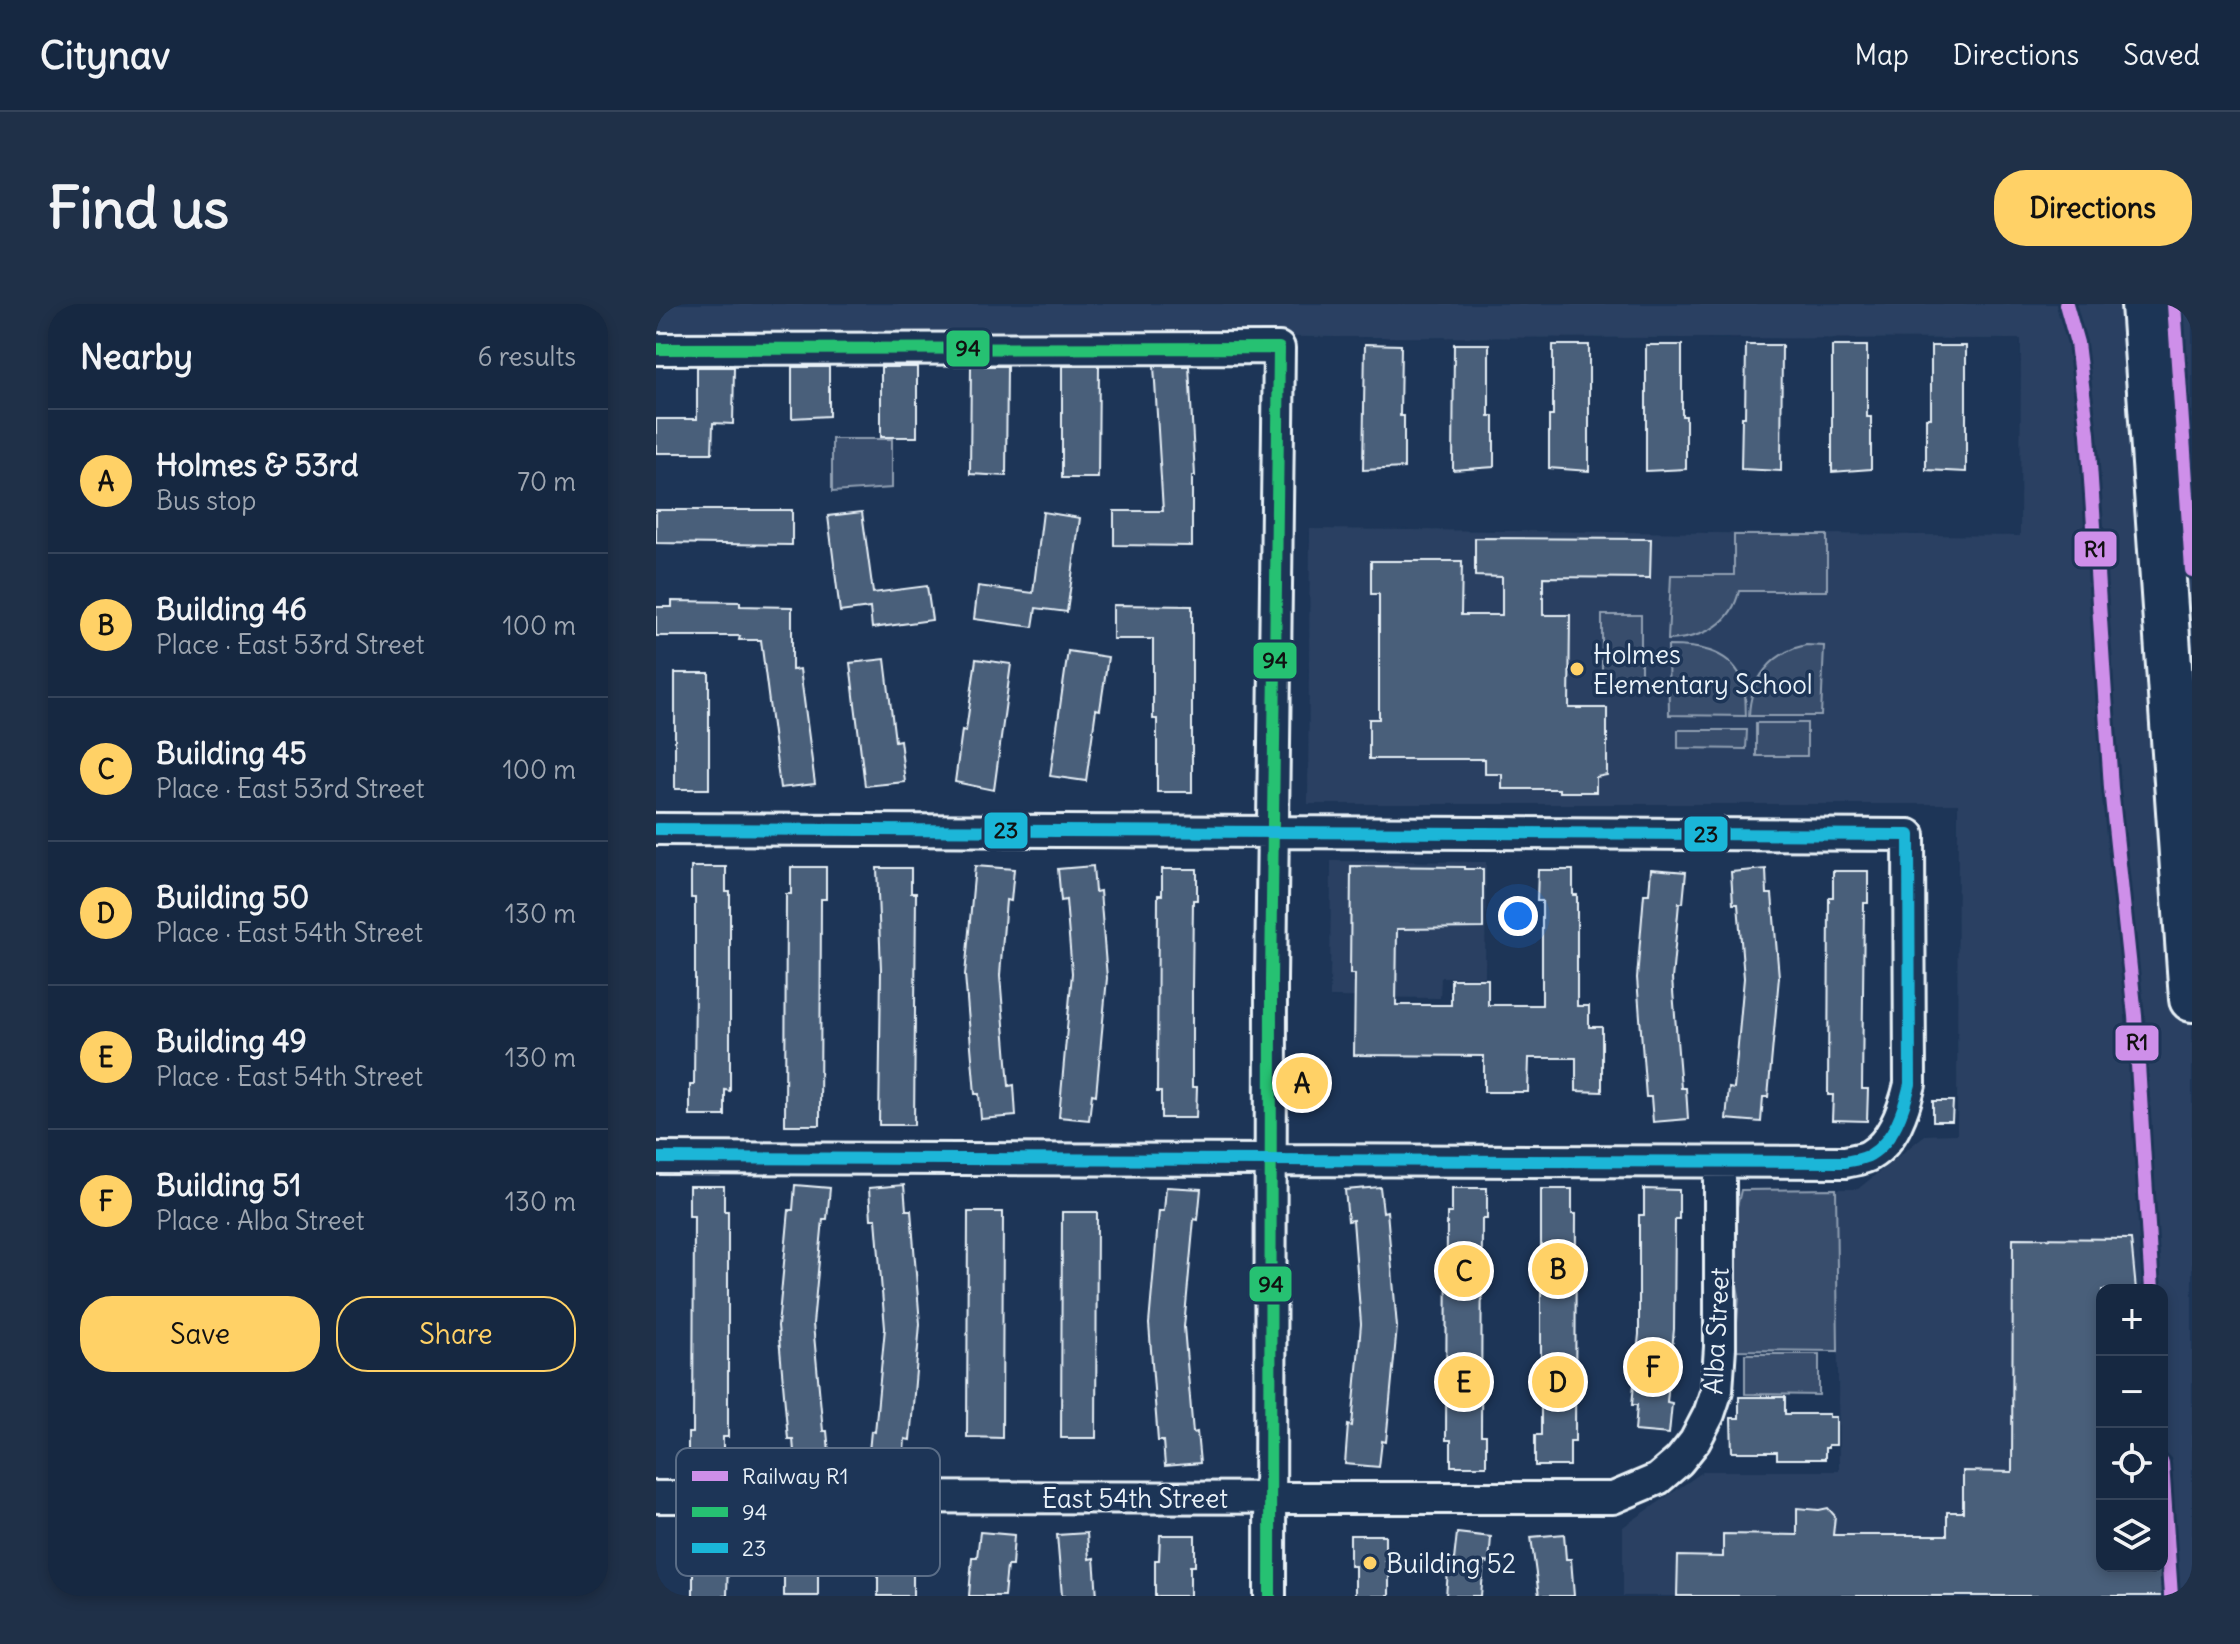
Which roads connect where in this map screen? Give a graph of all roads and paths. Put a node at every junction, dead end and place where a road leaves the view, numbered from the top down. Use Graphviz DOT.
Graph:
graph roads {
  1 [pos="2144,304"];
  2 [pos="656,349"];
  3 [pos="656,829"];
  4 [pos="1273,832"];
  5 [pos="2192,999"];
  6 [pos="656,1158"];
  7 [pos="1271,1160"];
  8 [pos="1720,1162"];
  9 [pos="656,1497"];
  10 [pos="676,1497"];
  11 [pos="940,1498"];
  12 [pos="1613,1498"];
  13 [pos="1269,1499"];
  14 [pos="1270,1596"];
  1 -- 5 [label="main road"];
  2 -- 4 [label="street"];
  3 -- 4 [label="street"];
  4 -- 7 [label="street"];
  4 -- 8 [label="street"];
  6 -- 7 [label="street"];
  7 -- 8 [label="street"];
  7 -- 13 [label="street"];
  8 -- 12 [label="street, Alba Street"];
  9 -- 10 [label="street, East 54th Street"];
  11 -- 13 [label="street, East 54th Street"];
  12 -- 13 [label="street, East 54th Street"];
  13 -- 14 [label="street"];
}
